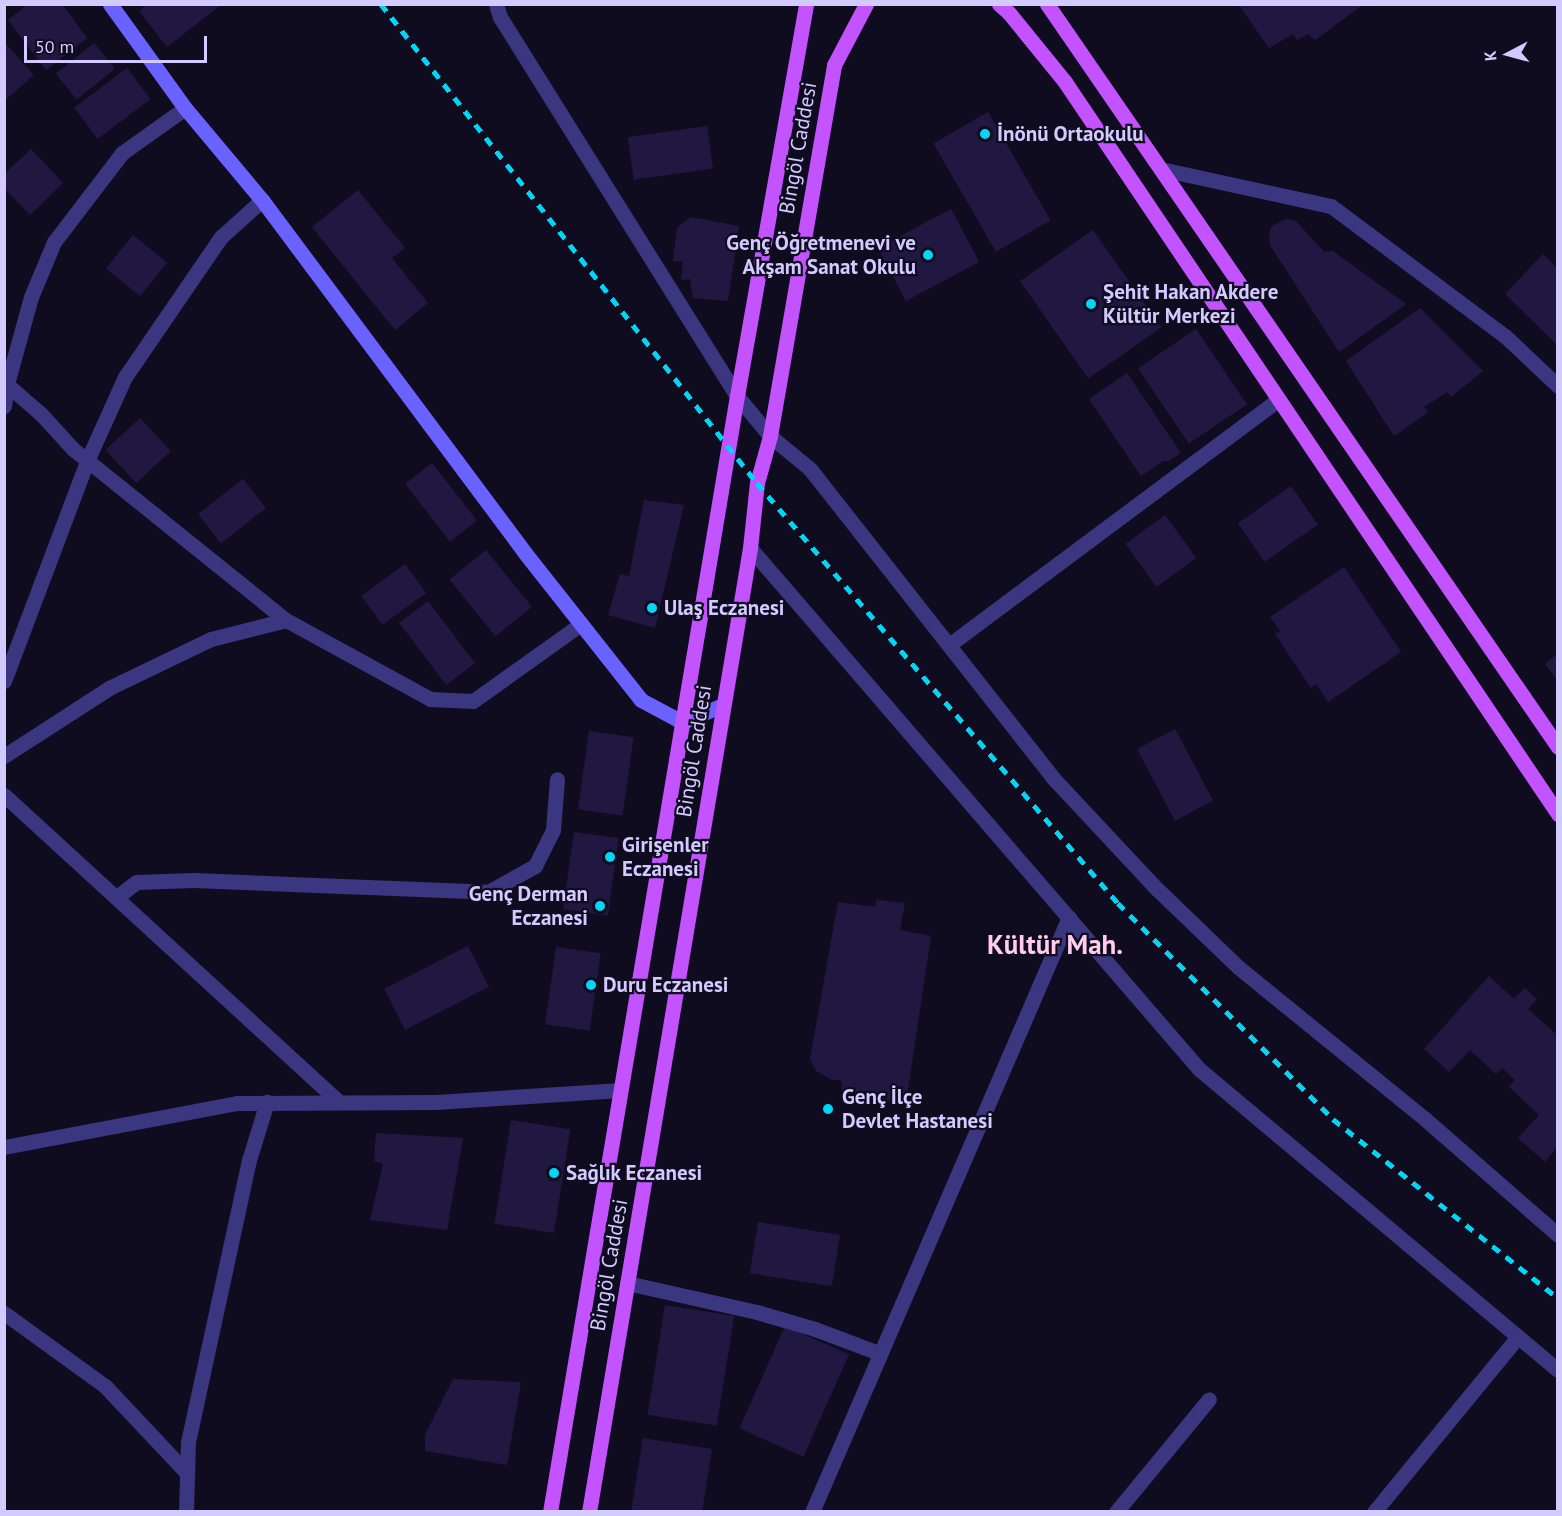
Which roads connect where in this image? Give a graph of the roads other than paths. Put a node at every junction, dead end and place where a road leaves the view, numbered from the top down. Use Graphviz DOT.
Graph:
graph roads {
  1 [pos="110,4"];
  2 [pos="496,4"];
  3 [pos="806,4"];
  4 [pos="866,4"];
  5 [pos="999,4"];
  6 [pos="1047,4"];
  7 [pos="185,108"];
  8 [pos="1161,169"];
  9 [pos="262,200"];
  10 [pos="1556,382"];
  11 [pos="6,383"];
  12 [pos="737,396"];
  13 [pos="1278,400"];
  14 [pos="4,406"];
  15 [pos="770,436"];
  16 [pos="87,461"];
  17 [pos="750,548"];
  18 [pos="286,620"];
  19 [pos="581,624"];
  20 [pos="949,645"];
  21 [pos="4,681"];
  22 [pos="723,705"];
  23 [pos="682,722"];
  24 [pos="1557,747"];
  25 [pos="4,756"];
  26 [pos="557,779"];
  27 [pos="4,795"];
  28 [pos="1557,814"];
  29 [pos="117,897"];
  30 [pos="1069,917"];
  31 [pos="621,1090"];
  32 [pos="267,1102"];
  33 [pos="339,1102"];
  34 [pos="4,1147"];
  35 [pos="1557,1235"];
  36 [pos="627,1283"];
  37 [pos="4,1313"];
  38 [pos="1518,1337"];
  39 [pos="879,1353"];
  40 [pos="1557,1370"];
  41 [pos="1209,1399"];
  42 [pos="187,1473"];
  43 [pos="186,1512"];
  44 [pos="550,1512"];
  45 [pos="589,1512"];
  46 [pos="812,1512"];
  47 [pos="1116,1512"];
  48 [pos="1374,1512"];
  1 -- 7 [label="street"];
  2 -- 12 [label="street"];
  3 -- 12 [label="main road, Bingöl Caddesi"];
  4 -- 15 [label="main road, Bingöl Caddesi"];
  5 -- 13 [label="main road"];
  6 -- 8 [label="main road"];
  7 -- 9 [label="street"];
  7 -- 11 [label="street"];
  8 -- 10 [label="street"];
  8 -- 24 [label="main road"];
  9 -- 16 [label="street"];
  9 -- 19 [label="street"];
  11 -- 14 [label="street"];
  11 -- 16 [label="street"];
  12 -- 15 [label="street"];
  12 -- 23 [label="main road, Bingöl Caddesi"];
  13 -- 20 [label="street"];
  13 -- 28 [label="main road"];
  15 -- 17 [label="main road, Bingöl Caddesi"];
  15 -- 20 [label="street"];
  16 -- 18 [label="street"];
  16 -- 21 [label="street"];
  17 -- 22 [label="main road, Bingöl Caddesi"];
  17 -- 30 [label="street"];
  18 -- 19 [label="street"];
  18 -- 25 [label="street"];
  19 -- 23 [label="street"];
  20 -- 35 [label="street"];
  22 -- 23 [label="street"];
  22 -- 36 [label="main road, Bingöl Caddesi"];
  23 -- 31 [label="main road, Bingöl Caddesi"];
  26 -- 29 [label="street"];
  27 -- 29 [label="street"];
  29 -- 33 [label="street"];
  30 -- 38 [label="street"];
  30 -- 39 [label="street"];
  31 -- 33 [label="street"];
  31 -- 44 [label="main road, Bingöl Caddesi"];
  32 -- 33 [label="street"];
  32 -- 34 [label="street"];
  32 -- 42 [label="street"];
  36 -- 39 [label="street"];
  36 -- 45 [label="main road, Bingöl Caddesi"];
  37 -- 42 [label="street"];
  38 -- 40 [label="street"];
  38 -- 48 [label="street"];
  39 -- 46 [label="street"];
  41 -- 47 [label="street"];
  42 -- 43 [label="street"];
}
